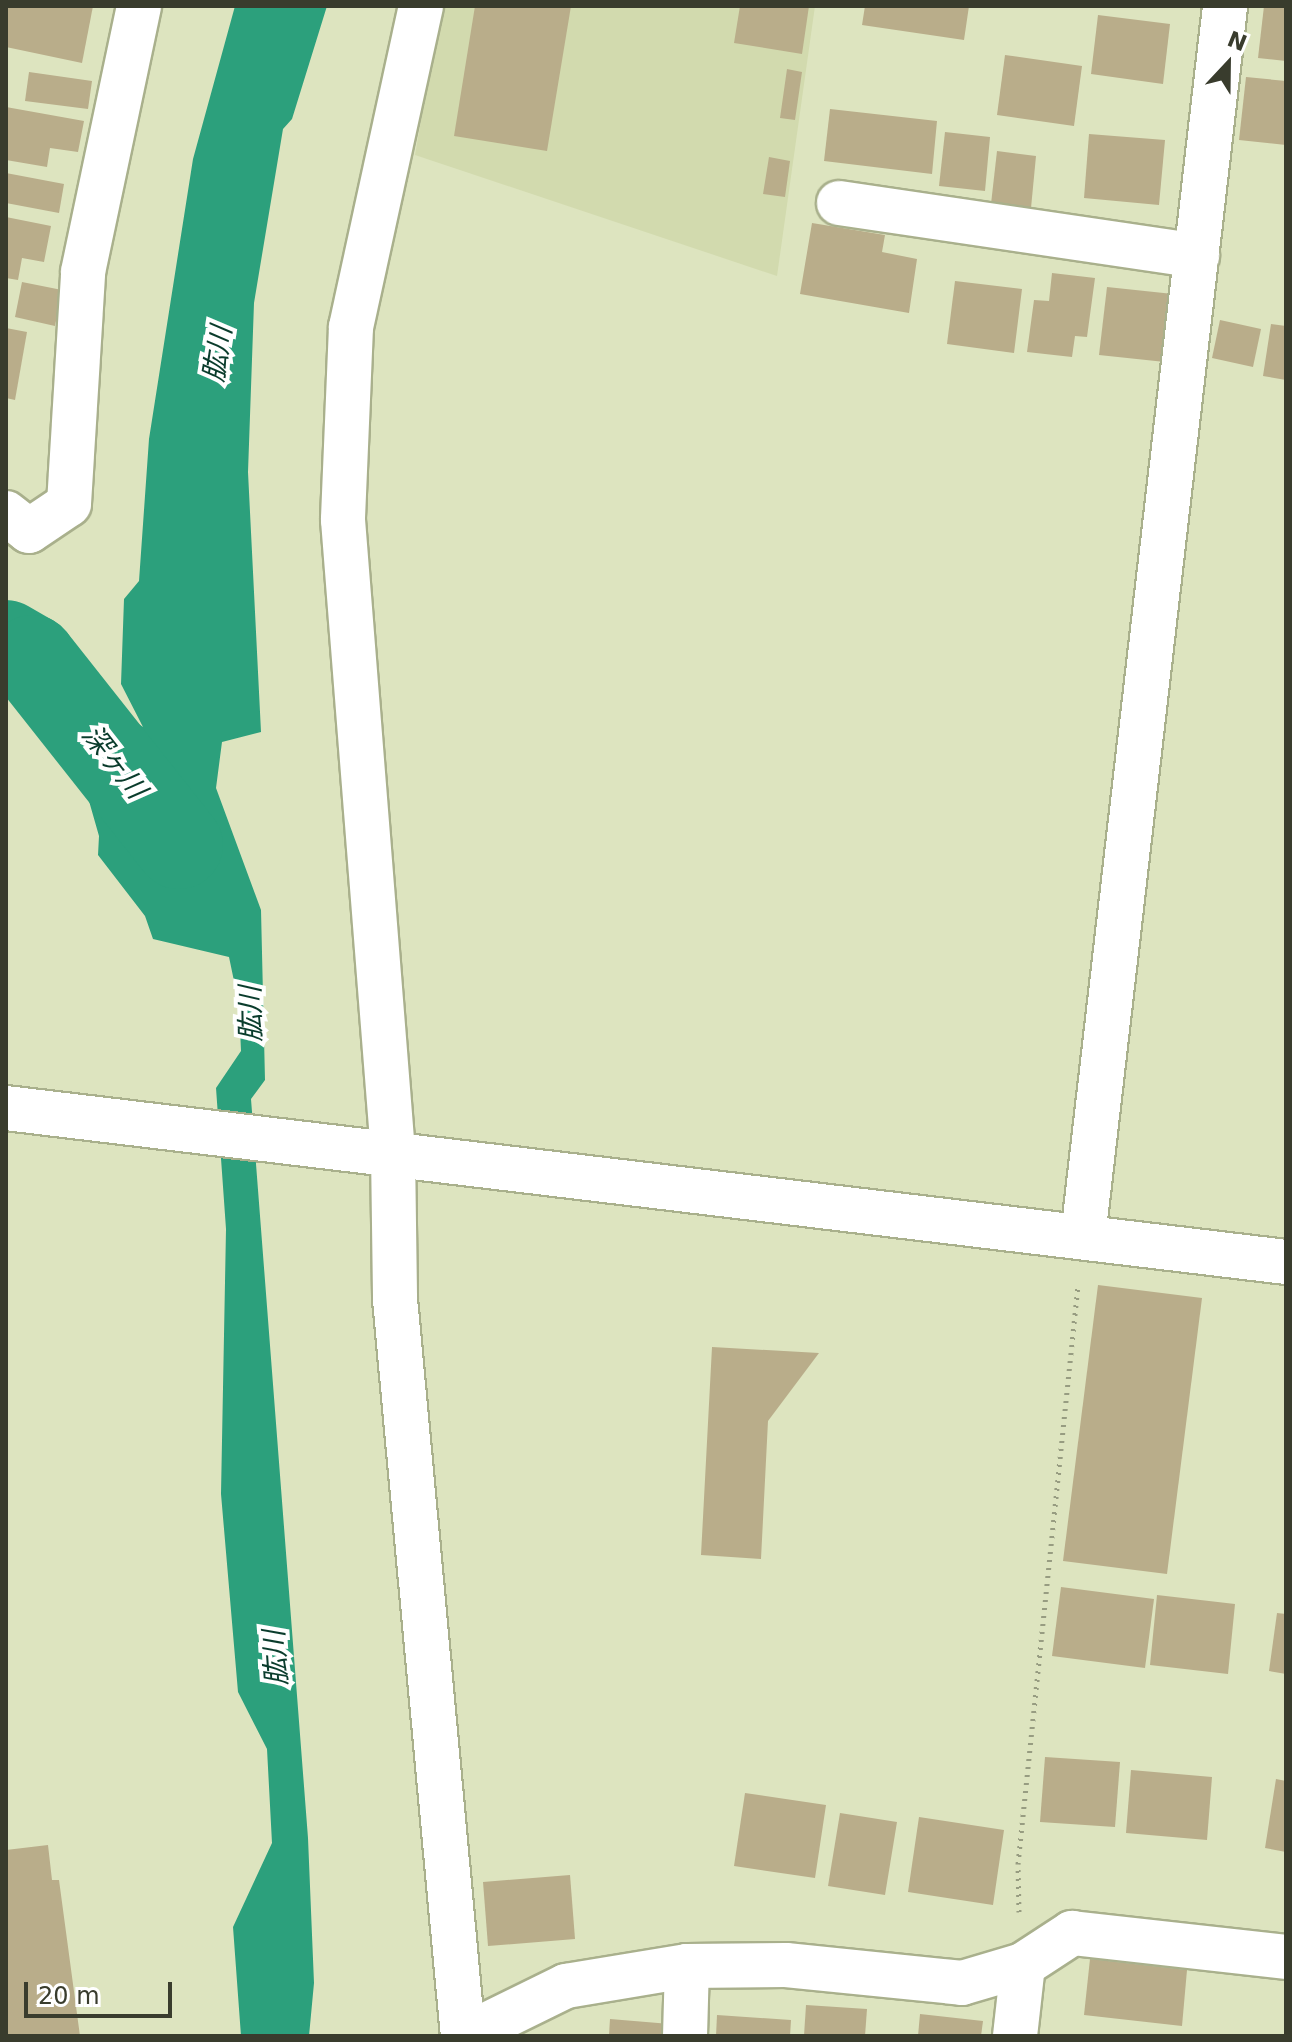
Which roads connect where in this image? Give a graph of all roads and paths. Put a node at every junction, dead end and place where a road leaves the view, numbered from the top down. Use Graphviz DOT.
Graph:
graph roads {
  1 [pos="139,6"];
  2 [pos="421,6"];
  3 [pos="1225,6"];
  4 [pos="839,203"];
  5 [pos="1197,256"];
  6 [pos="6,513"];
  7 [pos="6,1108"];
  8 [pos="378,1151"];
  9 [pos="1083,1236"];
  10 [pos="1286,1262"];
  11 [pos="1286,1957"];
  12 [pos="1023,1965"];
  13 [pos="687,1966"];
  14 [pos="464,2036"];
  15 [pos="685,2036"];
  16 [pos="1015,2036"];
  1 -- 6 [label="street"];
  2 -- 8 [label="street"];
  3 -- 5 [label="street"];
  4 -- 5 [label="street"];
  5 -- 9 [label="street"];
  7 -- 8 [label="street"];
  8 -- 9 [label="street"];
  8 -- 14 [label="street"];
  9 -- 10 [label="street"];
  9 -- 12 [label="path"];
  11 -- 12 [label="street"];
  12 -- 13 [label="street"];
  12 -- 16 [label="street"];
  13 -- 14 [label="street"];
  13 -- 15 [label="street"];
}
